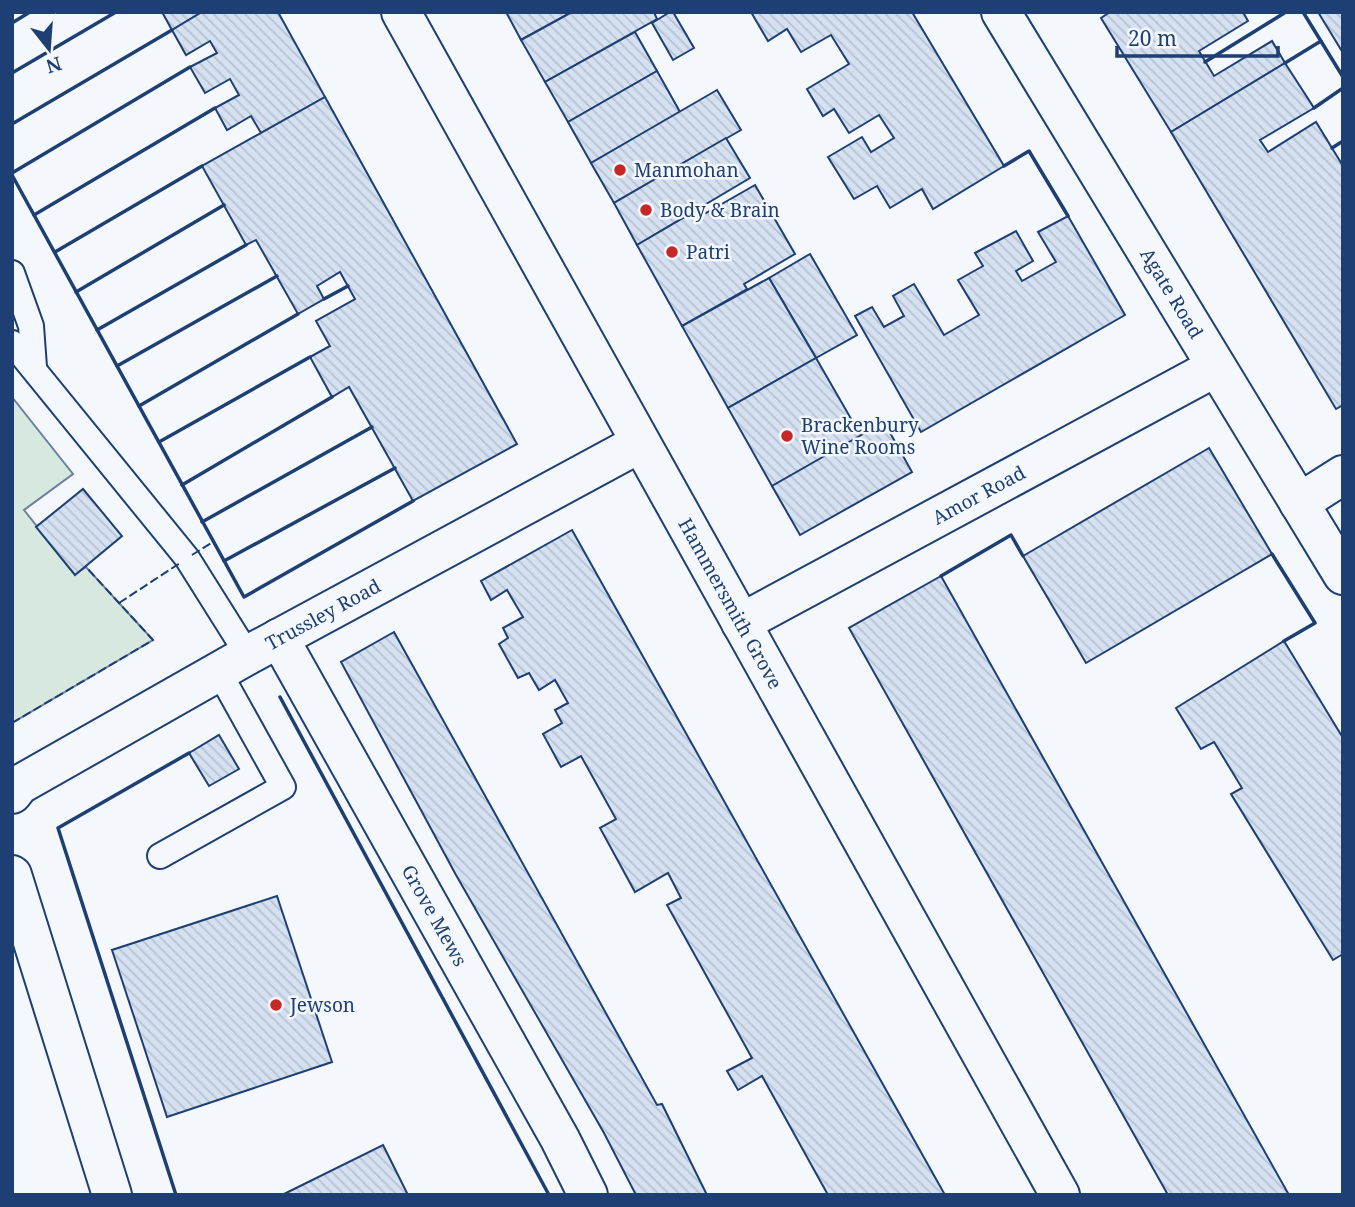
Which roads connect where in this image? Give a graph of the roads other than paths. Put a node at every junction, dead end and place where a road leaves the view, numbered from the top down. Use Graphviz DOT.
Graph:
graph roads {
  1 [pos="401,12"];
  2 [pos="1004,13"];
  3 [pos="12,273"];
  4 [pos="12,343"];
  5 [pos="34,367"];
  6 [pos="1216,367"];
  7 [pos="640,443"];
  8 [pos="1343,475"];
  9 [pos="1299,503"];
  10 [pos="1343,575"];
  11 [pos="741,623"];
  12 [pos="249,655"];
  13 [pos="12,794"];
  14 [pos="160,856"];
  15 [pos="12,875"];
  16 [pos="113,1195"];
  17 [pos="588,1195"];
  18 [pos="1060,1195"];
  1 -- 7 [label="street, Hammersmith Grove"];
  2 -- 6 [label="street, Agate Road"];
  3 -- 5 [label="lane"];
  4 -- 5 [label="lane"];
  5 -- 12 [label="lane"];
  6 -- 9 [label="street, Agate Road"];
  6 -- 11 [label="street, Amor Road"];
  7 -- 11 [label="street, Hammersmith Grove"];
  7 -- 12 [label="street, Trussley Road"];
  8 -- 9 [label="street"];
  9 -- 10 [label="street, Agate Road"];
  11 -- 18 [label="street, Hammersmith Grove"];
  12 -- 13 [label="street, Trussley Road"];
  12 -- 14 [label="lane"];
  12 -- 17 [label="street, Grove Mews"];
  15 -- 16 [label="street"];
}
